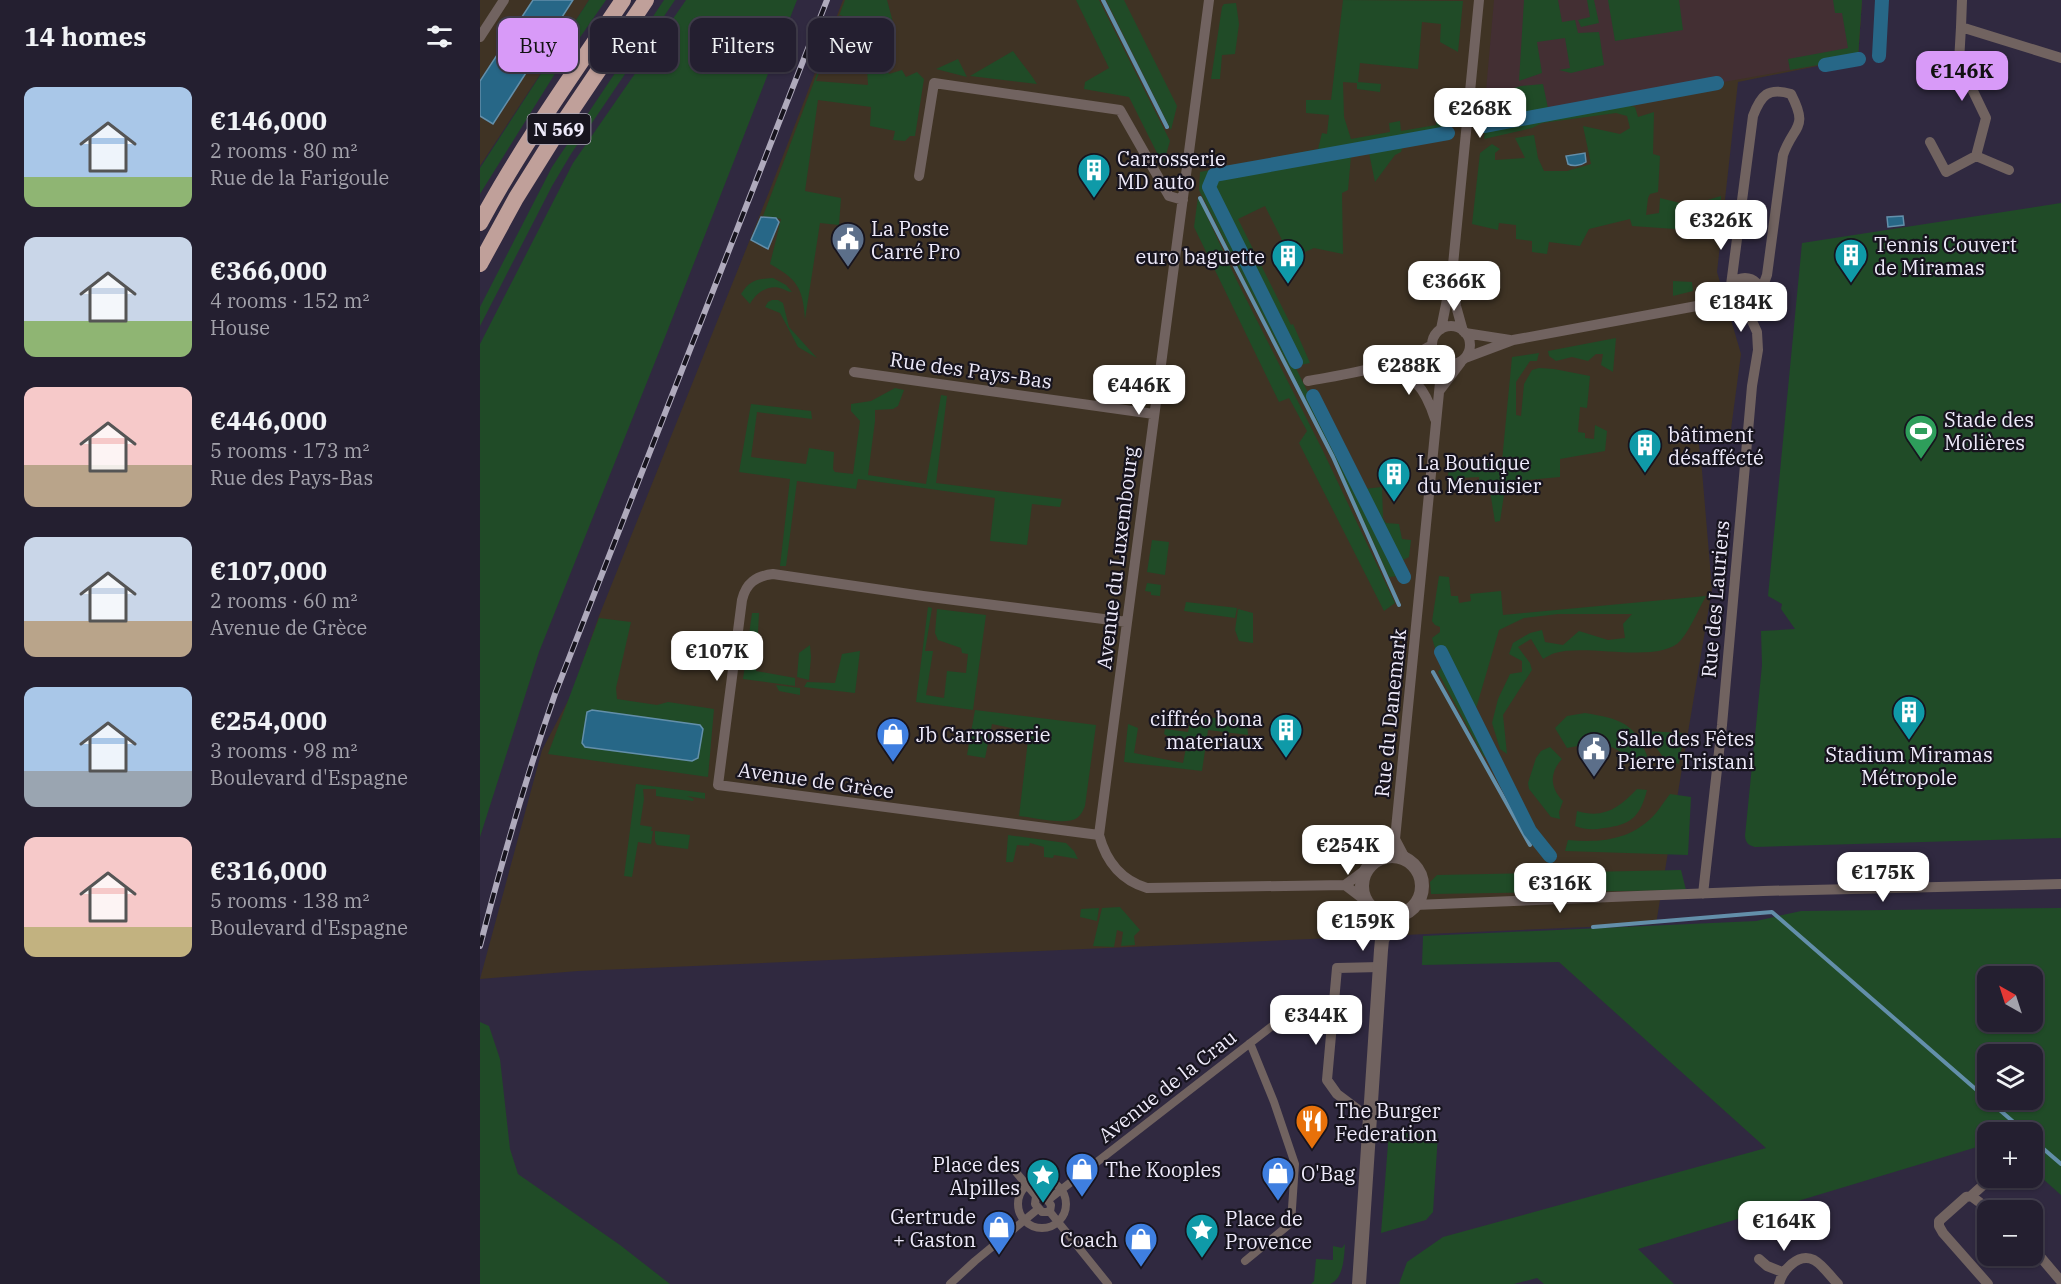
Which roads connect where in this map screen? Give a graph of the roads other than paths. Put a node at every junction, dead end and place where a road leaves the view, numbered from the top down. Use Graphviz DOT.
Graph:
graph roads {
  1 [pos="504,0"];
  2 [pos="623,0"];
  3 [pos="646,0"];
  4 [pos="1209,0"];
  5 [pos="1479,0"];
  6 [pos="1962,0"];
  7 [pos="1961,27"];
  8 [pos="480,37"];
  9 [pos="2061,58"];
  10 [pos="1930,142"];
  11 [pos="1976,156"];
  12 [pos="2009,170"];
  13 [pos="919,176"];
  14 [pos="1183,200"];
  15 [pos="480,223"];
  16 [pos="480,264"];
  17 [pos="1452,275"];
  18 [pos="1731,285"];
  19 [pos="1761,291"];
  20 [pos="1730,300"];
  21 [pos="1747,310"];
  22 [pos="1441,329"];
  23 [pos="1464,332"];
  24 [pos="1513,340"];
  25 [pos="1432,345"];
  26 [pos="1463,360"];
  27 [pos="1441,361"];
  28 [pos="1381,367"];
  29 [pos="854,372"];
  30 [pos="1308,381"];
  31 [pos="1440,391"];
  32 [pos="1154,414"];
  33 [pos="1436,423"];
  34 [pos="1127,622"];
  35 [pos="1099,835"];
  36 [pos="1395,838"];
  37 [pos="1386,856"];
  38 [pos="1405,858"];
  39 [pos="1368,868"];
  40 [pos="2061,884"];
  41 [pos="1345,885"];
  42 [pos="1703,894"];
  43 [pos="1418,900"];
  44 [pos="1371,906"];
  45 [pos="1394,916"];
  46 [pos="1382,940"];
  47 [pos="1380,967"];
  48 [pos="1314,1029"];
  49 [pos="1250,1043"];
  50 [pos="1369,1118"];
  51 [pos="1015,1171"];
  52 [pos="1027,1185"];
  53 [pos="1980,1188"];
  54 [pos="1062,1190"];
  55 [pos="1036,1196"];
  56 [pos="1971,1196"];
  57 [pos="1048,1200"];
  58 [pos="1977,1200"];
  59 [pos="1038,1209"];
  60 [pos="1050,1212"];
  61 [pos="1024,1220"];
  62 [pos="1058,1223"];
  63 [pos="1759,1259"];
  64 [pos="2043,1260"];
  65 [pos="1245,1261"];
  66 [pos="1782,1272"];
  67 [pos="2061,1280"];
  68 [pos="950,1284"];
  69 [pos="1108,1284"];
  70 [pos="1359,1284"];
  71 [pos="1779,1284"];
  72 [pos="1838,1284"];
  73 [pos="1988,1284"];
  74 [pos="2056,1284"];
  1 -- 8 [label="street"];
  2 -- 15 [label="highway, N 569"];
  3 -- 16 [label="highway, N 569"];
  4 -- 14 [label="street, Avenue du Luxembourg"];
  5 -- 17 [label="street"];
  6 -- 7 [label="street"];
  7 -- 9 [label="street"];
  7 -- 11 [label="street"];
  10 -- 11 [label="street"];
  11 -- 12 [label="street"];
  13 -- 14 [label="street"];
  14 -- 32 [label="street, Avenue du Luxembourg"];
  17 -- 22 [label="street"];
  17 -- 23 [label="street"];
  18 -- 19 [label="street"];
  18 -- 19 [label="street"];
  18 -- 20 [label="street"];
  19 -- 21 [label="street"];
  20 -- 21 [label="street"];
  20 -- 24 [label="street"];
  21 -- 42 [label="street, Rue des Lauriers"];
  22 -- 23 [label="street"];
  22 -- 25 [label="street"];
  23 -- 24 [label="street"];
  23 -- 26 [label="street"];
  24 -- 26 [label="street"];
  25 -- 27 [label="street"];
  25 -- 28 [label="street"];
  26 -- 27 [label="street"];
  26 -- 31 [label="street"];
  27 -- 28 [label="street"];
  27 -- 31 [label="street, Rue du Danemark"];
  28 -- 30 [label="street"];
  28 -- 33 [label="street"];
  29 -- 32 [label="street, Rue des Pays-Bas"];
  31 -- 33 [label="street, Rue du Danemark"];
  32 -- 34 [label="street, Avenue du Luxembourg"];
  33 -- 36 [label="street, Rue du Danemark"];
  34 -- 35 [label="street, Avenue du Luxembourg"];
  34 -- 35 [label="street, Avenue de Grèce"];
  35 -- 41 [label="street"];
  36 -- 37 [label="street, Rue du Danemark"];
  36 -- 38 [label="street"];
  37 -- 38 [label="street"];
  37 -- 39 [label="street"];
  38 -- 43 [label="street"];
  39 -- 41 [label="street"];
  39 -- 44 [label="street"];
  40 -- 42 [label="street"];
  41 -- 44 [label="street"];
  42 -- 43 [label="street"];
  43 -- 45 [label="street"];
  44 -- 45 [label="street"];
  44 -- 46 [label="street"];
  45 -- 46 [label="street"];
  46 -- 47 [label="street"];
  47 -- 50 [label="street"];
  47 -- 50 [label="street"];
  48 -- 49 [label="street, Avenue de la Crau"];
  49 -- 54 [label="street, Avenue de la Crau"];
  49 -- 65 [label="street"];
  50 -- 70 [label="street"];
  51 -- 52 [label="street"];
  52 -- 54 [label="street"];
  52 -- 55 [label="street"];
  52 -- 61 [label="street"];
  53 -- 56 [label="street"];
  54 -- 57 [label="street, Avenue de la Crau"];
  54 -- 62 [label="street"];
  55 -- 57 [label="street"];
  55 -- 59 [label="street"];
  56 -- 58 [label="street"];
  56 -- 73 [label="street"];
  57 -- 60 [label="street"];
  59 -- 60 [label="street"];
  59 -- 61 [label="street"];
  60 -- 62 [label="street"];
  61 -- 62 [label="street"];
  61 -- 68 [label="street"];
  62 -- 69 [label="street"];
  63 -- 66 [label="street"];
  64 -- 67 [label="street"];
  66 -- 71 [label="street"];
  66 -- 72 [label="street"];
  67 -- 74 [label="street"];
}
